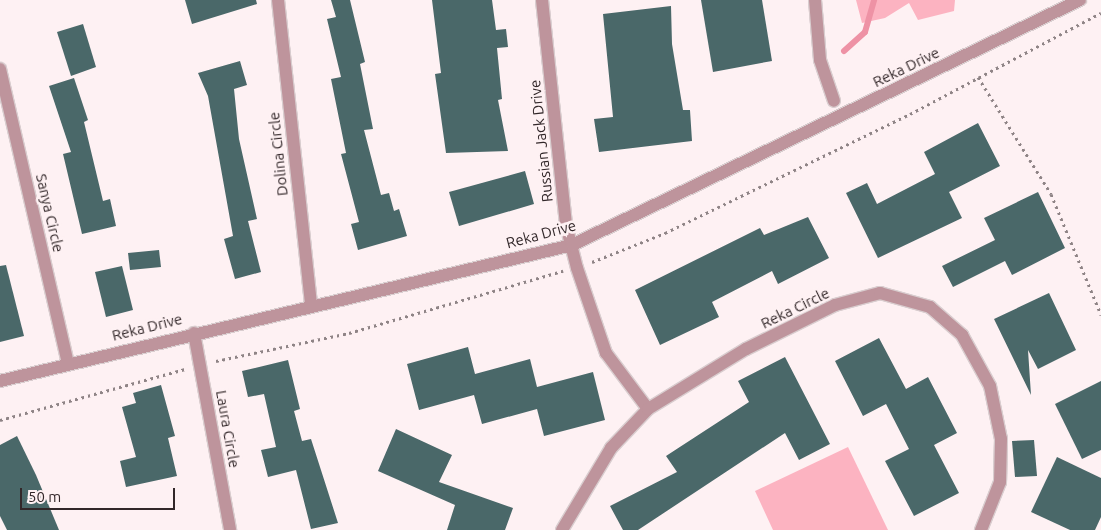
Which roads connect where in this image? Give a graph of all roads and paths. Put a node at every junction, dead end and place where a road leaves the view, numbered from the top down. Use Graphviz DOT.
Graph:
graph roads {
  1 [pos="278,0"];
  2 [pos="542,0"];
  3 [pos="815,0"];
  4 [pos="1080,0"];
  5 [pos="0,69"];
  6 [pos="978,77"];
  7 [pos="834,101"];
  8 [pos="572,245"];
  9 [pos="311,305"];
  10 [pos="1101,315"];
  11 [pos="194,333"];
  12 [pos="68,363"];
  13 [pos="0,381"];
  14 [pos="648,409"];
  15 [pos="230,530"];
  16 [pos="562,530"];
  17 [pos="981,530"];
  1 -- 9 [label="street, Dolina Circle"];
  2 -- 8 [label="street, Russian Jack Drive"];
  3 -- 7 [label="street"];
  4 -- 8 [label="street, Reka Drive"];
  5 -- 12 [label="street, Sanya Circle"];
  6 -- 10 [label="path"];
  8 -- 9 [label="street, Reka Drive"];
  8 -- 14 [label="street, Russian Jack Drive"];
  9 -- 11 [label="street, Reka Drive"];
  11 -- 12 [label="street, Reka Drive"];
  11 -- 15 [label="street, Laura Circle"];
  12 -- 13 [label="street, Reka Drive"];
  14 -- 16 [label="street, Reka Circle"];
  14 -- 17 [label="street, Reka Circle"];
}
